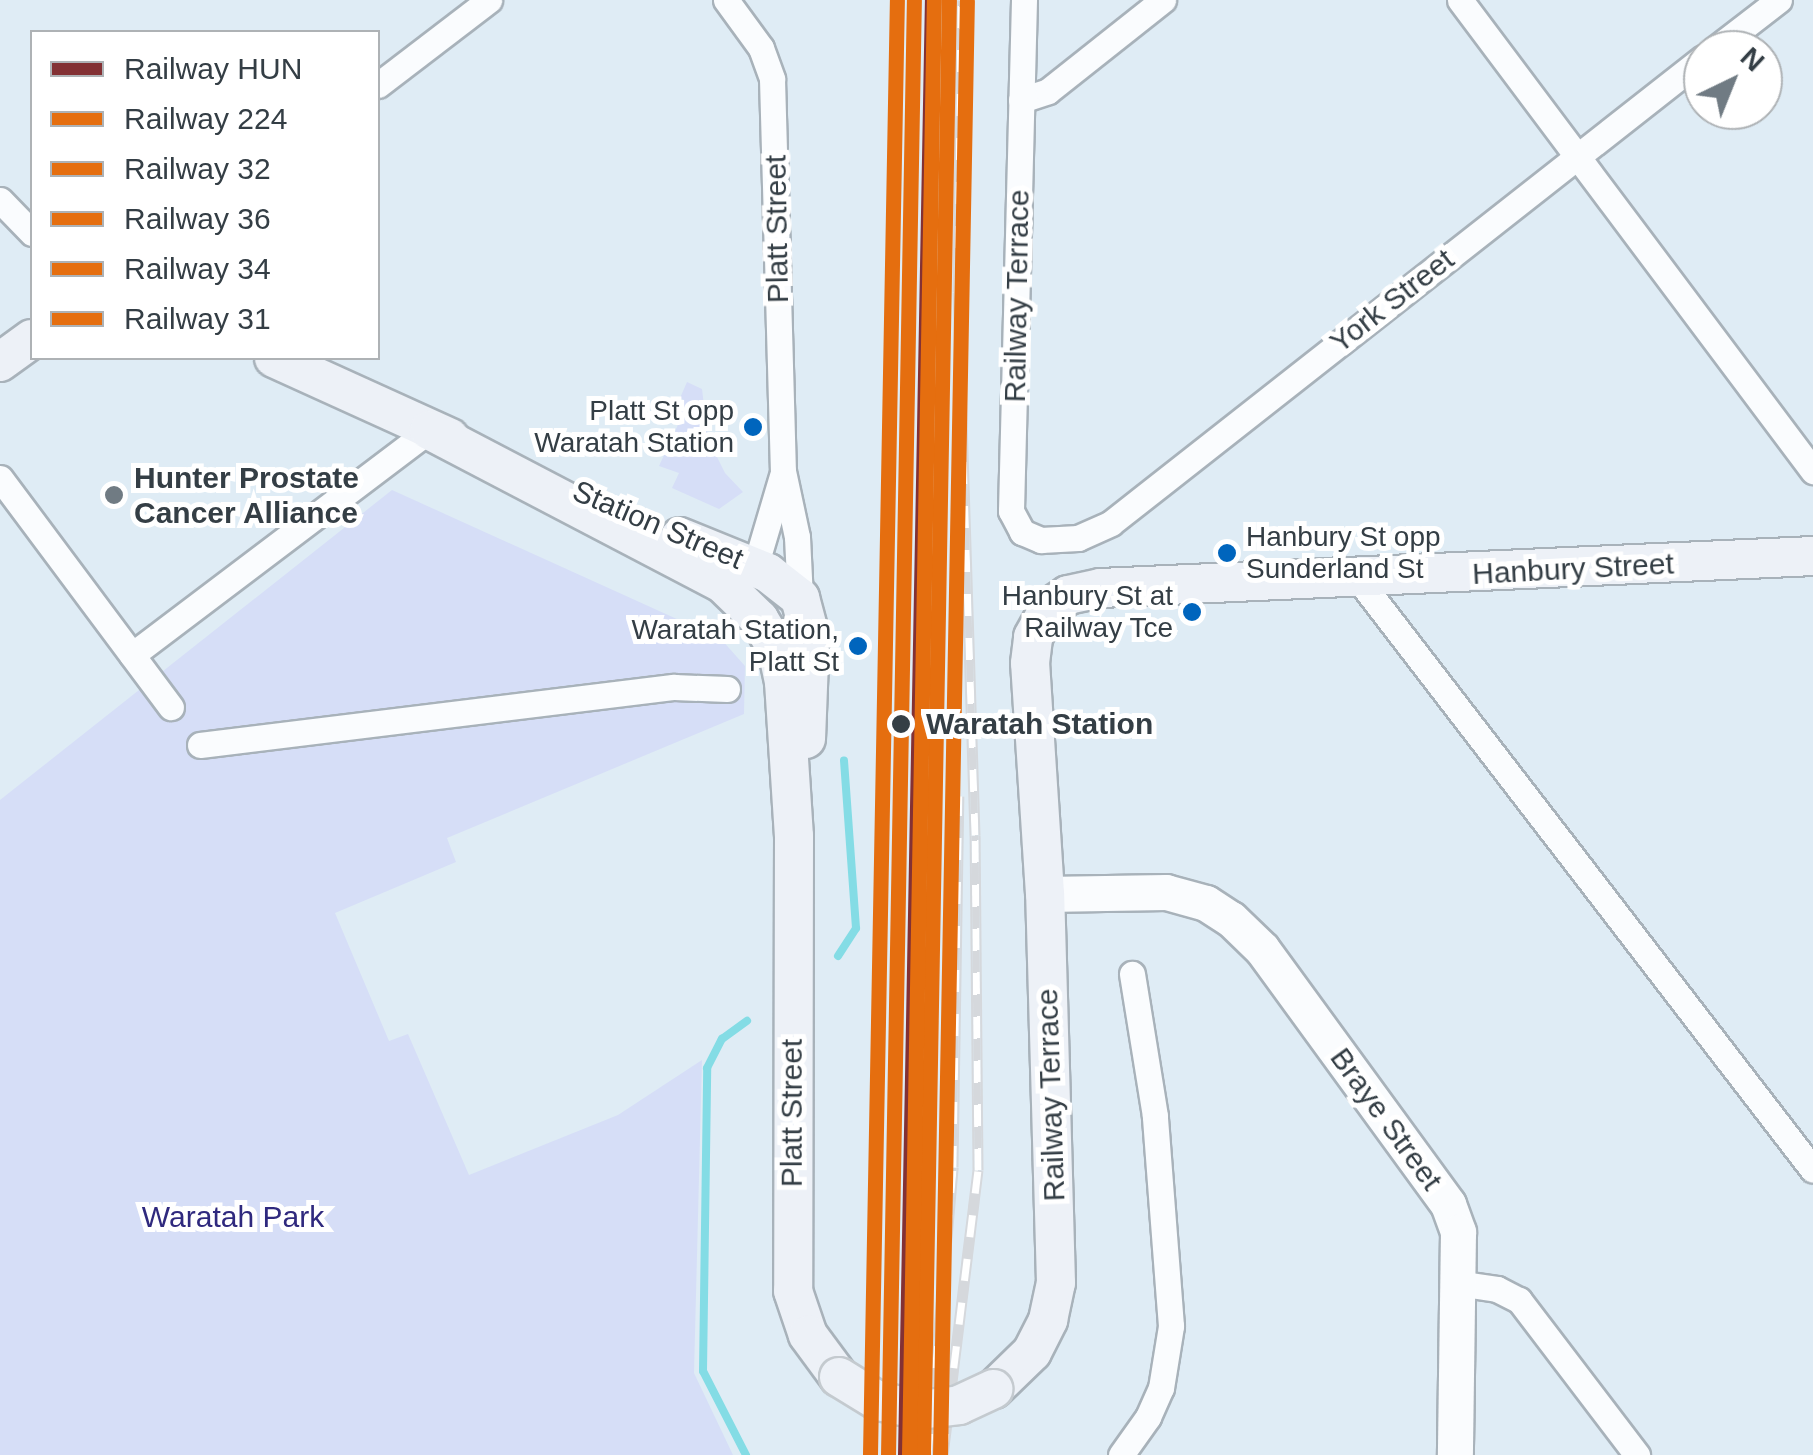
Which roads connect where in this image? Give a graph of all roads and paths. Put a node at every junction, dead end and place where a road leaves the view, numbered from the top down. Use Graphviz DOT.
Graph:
graph roads {
  1 [pos="489,0"];
  2 [pos="726,0"];
  3 [pos="1024,0"];
  4 [pos="1163,0"];
  5 [pos="1460,0"];
  6 [pos="1779,0"];
  7 [pos="1740,30"];
  8 [pos="1683,73"];
  9 [pos="380,83"];
  10 [pos="1022,100"];
  11 [pos="1578,154"];
  12 [pos="0,200"];
  13 [pos="30,231"];
  14 [pos="30,340"];
  15 [pos="278,360"];
  16 [pos="0,362"];
  17 [pos="430,430"];
  18 [pos="783,471"];
  19 [pos="1813,472"];
  20 [pos="0,478"];
  21 [pos="1078,538"];
  22 [pos="1813,556"];
  23 [pos="755,566"];
  24 [pos="1360,580"];
  25 [pos="800,598"];
  26 [pos="1042,616"];
  27 [pos="132,655"];
  28 [pos="793,683"];
  29 [pos="727,689"];
  30 [pos="171,708"];
  31 [pos="200,745"];
  32 [pos="1045,894"];
  33 [pos="1132,974"];
  34 [pos="1813,1170"];
  35 [pos="1457,1283"];
  36 [pos="839,1377"];
  37 [pos="1120,1455"];
  38 [pos="1455,1455"];
  39 [pos="1637,1455"];
  1 -- 9 [label="street"];
  2 -- 18 [label="street, Platt Street"];
  3 -- 10 [label="street, Railway Terrace"];
  4 -- 10 [label="street"];
  5 -- 11 [label="street"];
  6 -- 7 [label="street"];
  8 -- 11 [label="street, York Street"];
  10 -- 21 [label="street, Railway Terrace"];
  11 -- 19 [label="street"];
  11 -- 21 [label="street, York Street"];
  12 -- 13 [label="street"];
  14 -- 16 [label="main road"];
  15 -- 17 [label="main road, Station Street"];
  17 -- 23 [label="main road, Station Street"];
  17 -- 27 [label="street"];
  17 -- 28 [label="main road, Station Street"];
  18 -- 23 [label="street, Platt Street"];
  18 -- 25 [label="street, Platt Street"];
  20 -- 27 [label="street"];
  22 -- 24 [label="main road, Hanbury Street"];
  23 -- 25 [label="main road, Station Street"];
  23 -- 28 [label="main road"];
  24 -- 26 [label="main road, Hanbury Street"];
  24 -- 34 [label="street"];
  25 -- 28 [label="main road"];
  26 -- 32 [label="main road, Railway Terrace"];
  27 -- 30 [label="street"];
  28 -- 36 [label="main road, Platt Street"];
  29 -- 31 [label="street"];
  32 -- 35 [label="street, Braye Street"];
  32 -- 36 [label="main road, Railway Terrace, bridge"];
  33 -- 37 [label="street"];
  35 -- 38 [label="street, Braye Street"];
  35 -- 39 [label="street"];
}
